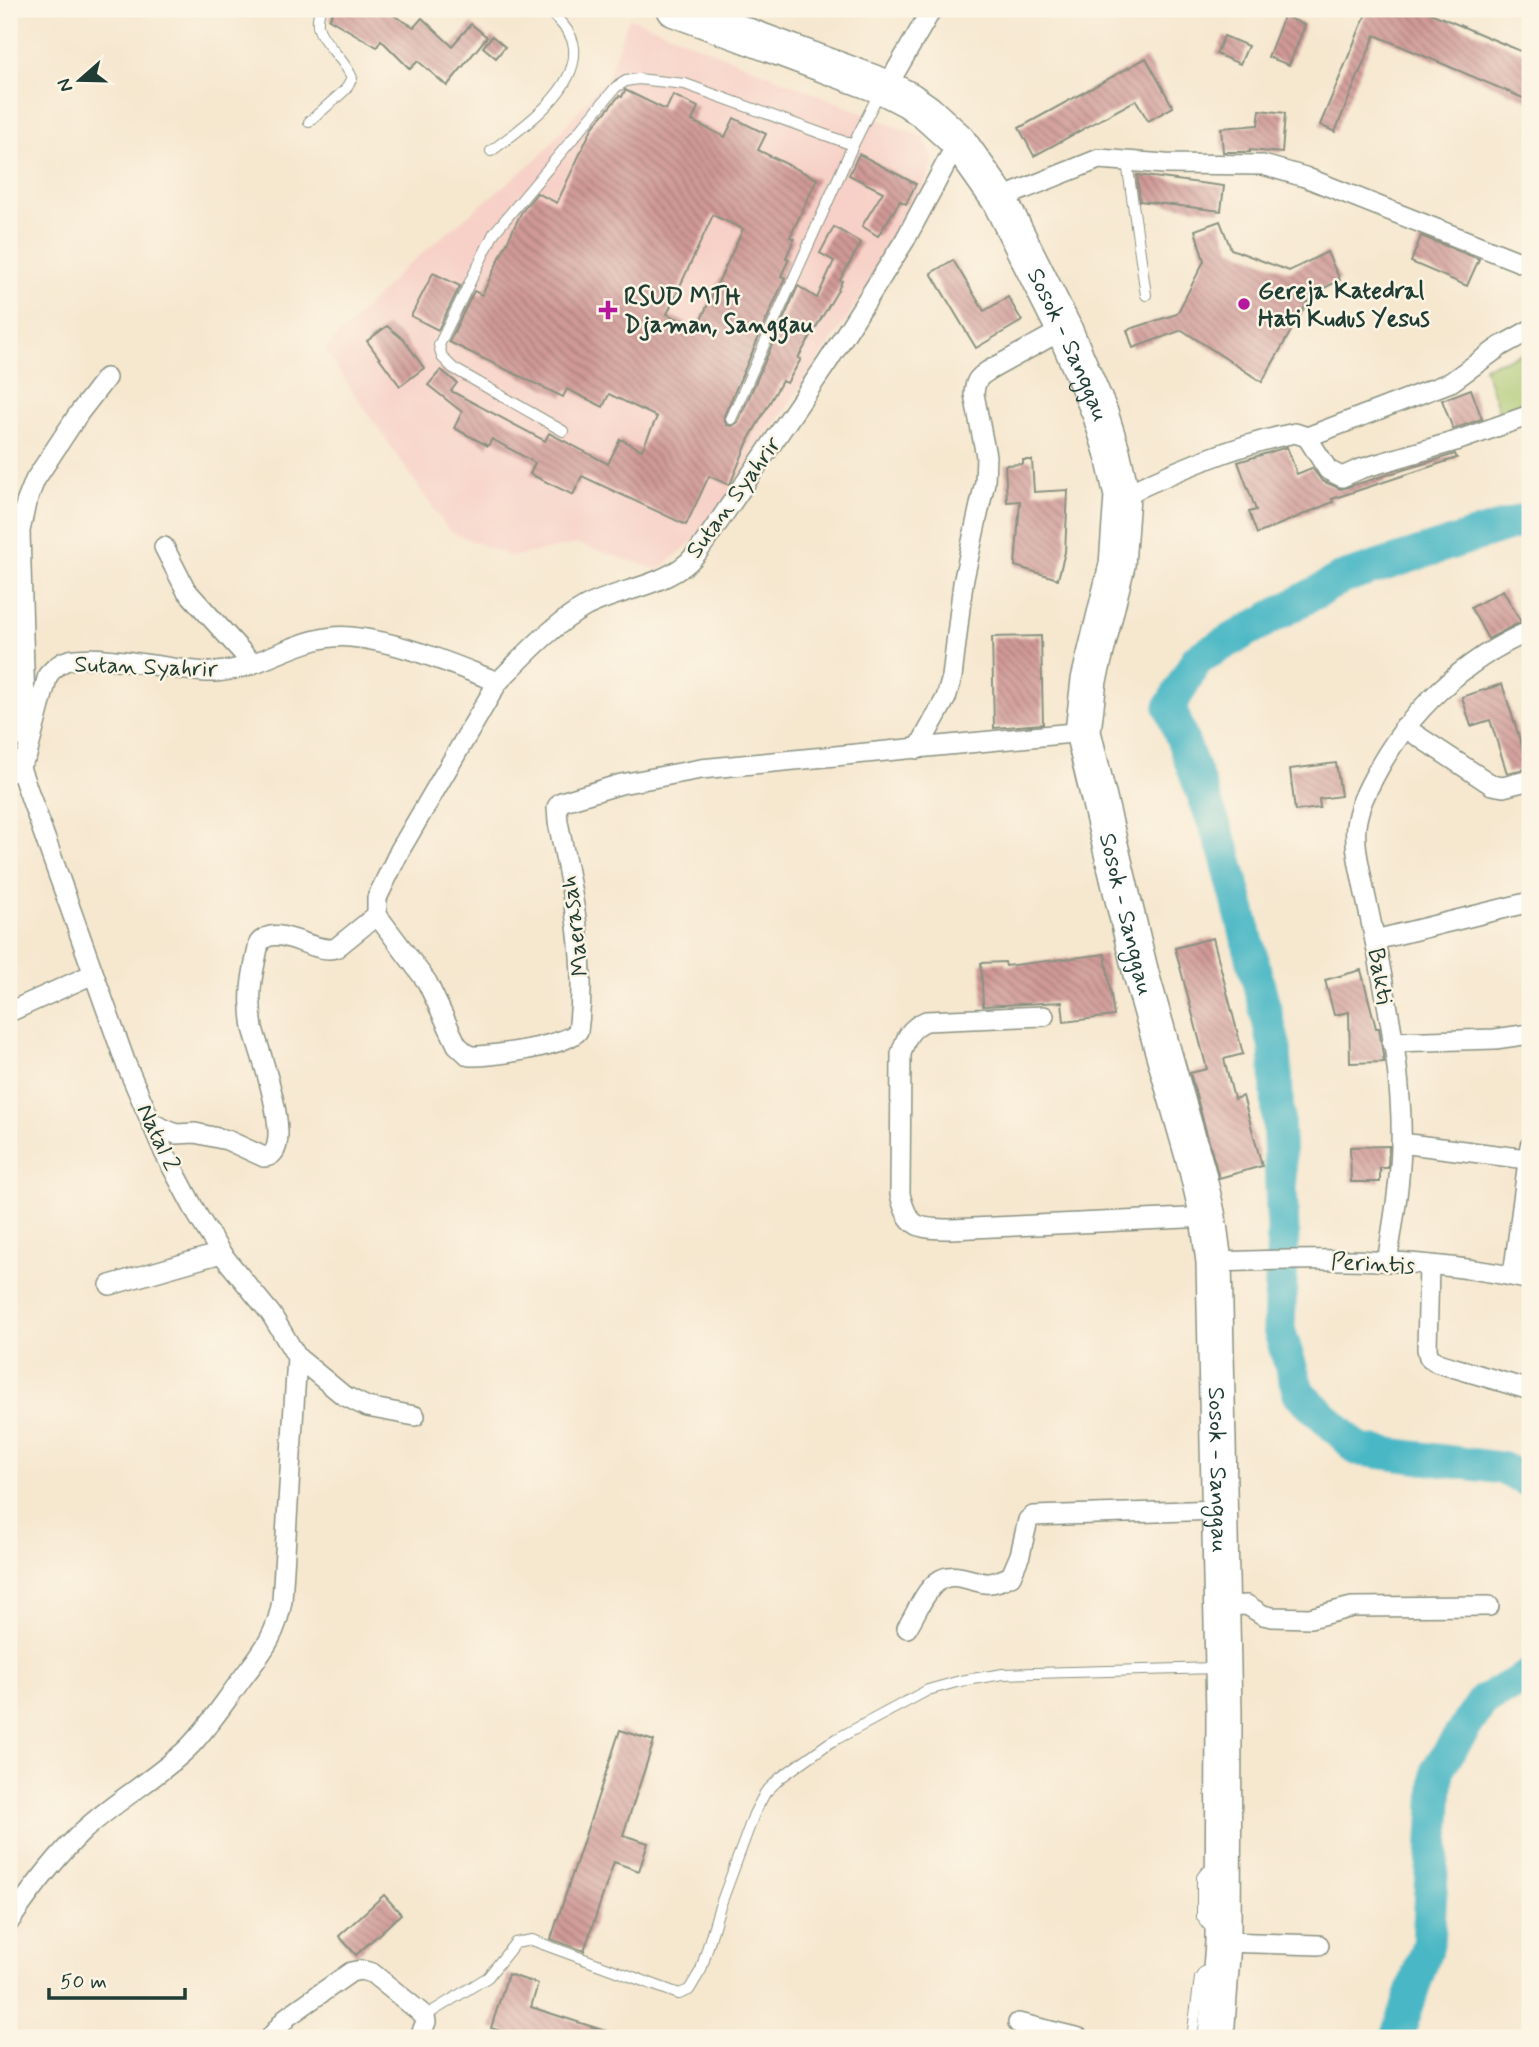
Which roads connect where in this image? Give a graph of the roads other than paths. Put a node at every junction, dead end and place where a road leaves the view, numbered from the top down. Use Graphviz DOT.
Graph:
graph roads {
  1 [pos="320,9"];
  2 [pos="546,9"];
  3 [pos="675,9"];
  4 [pos="932,9"];
  5 [pos="884,87"];
  6 [pos="309,122"];
  7 [pos="958,141"];
  8 [pos="853,145"];
  9 [pos="491,151"];
  10 [pos="1127,162"];
  11 [pos="999,199"];
  12 [pos="1530,266"];
  13 [pos="1146,295"];
  14 [pos="1064,329"];
  15 [pos="1530,330"];
  16 [pos="106,378"];
  17 [pos="1530,415"];
  18 [pos="731,419"];
  19 [pos="563,431"];
  20 [pos="1307,437"];
  21 [pos="1122,496"];
  22 [pos="164,547"];
  23 [pos="1530,631"];
  24 [pos="252,663"];
  25 [pos="498,682"];
  26 [pos="1404,727"];
  27 [pos="1083,732"];
  28 [pos="918,749"];
  29 [pos="18,764"];
  30 [pos="1530,780"];
  31 [pos="1530,902"];
  32 [pos="377,915"];
  33 [pos="1375,940"];
  34 [pos="93,974"];
  35 [pos="9,1012"];
  36 [pos="1044,1016"];
  37 [pos="1530,1034"];
  38 [pos="1392,1042"];
  39 [pos="151,1123"];
  40 [pos="1401,1143"];
  41 [pos="1529,1153"];
  42 [pos="1208,1217"];
  43 [pos="221,1253"];
  44 [pos="1214,1262"];
  45 [pos="1387,1262"];
  46 [pos="1429,1265"];
  47 [pos="1522,1278"];
  48 [pos="110,1284"];
  49 [pos="297,1357"];
  50 [pos="1530,1390"];
  51 [pos="415,1416"];
  52 [pos="1219,1510"];
  53 [pos="1221,1606"];
  54 [pos="1489,1606"];
  55 [pos="907,1628"];
  56 [pos="1223,1667"];
  57 [pos="9,1922"];
  58 [pos="1222,1945"];
  59 [pos="1319,1945"];
  60 [pos="425,2016"];
  61 [pos="1018,2023"];
  62 [pos="270,2038"];
  63 [pos="419,2038"];
  64 [pos="1079,2038"];
  65 [pos="1192,2038"];
  66 [pos="1216,2038"];
  1 -- 6 [label="lane"];
  2 -- 9 [label="lane"];
  3 -- 5 [label="highway, Sosok - Sanggau"];
  4 -- 5 [label="street"];
  5 -- 7 [label="highway, Sosok - Sanggau"];
  5 -- 8 [label="lane"];
  7 -- 11 [label="highway, Sosok - Sanggau"];
  7 -- 25 [label="street, Sutan Syahrir"];
  8 -- 18 [label="lane"];
  8 -- 19 [label="lane"];
  10 -- 11 [label="street"];
  10 -- 12 [label="street"];
  10 -- 13 [label="lane"];
  11 -- 14 [label="highway, Sosok - Sanggau"];
  14 -- 21 [label="highway, Sosok - Sanggau"];
  14 -- 28 [label="street"];
  15 -- 20 [label="street"];
  16 -- 29 [label="street, Natal 2"];
  17 -- 20 [label="street"];
  20 -- 21 [label="street"];
  21 -- 27 [label="highway, Sosok - Sanggau"];
  22 -- 24 [label="street"];
  23 -- 26 [label="street, Bakti"];
  24 -- 25 [label="street, Sutan Syahrir"];
  24 -- 29 [label="street, Sutan Syahrir"];
  25 -- 32 [label="street"];
  26 -- 30 [label="street"];
  26 -- 33 [label="street, Bakti"];
  27 -- 28 [label="street, Maerasah"];
  27 -- 42 [label="highway, Sosok - Sanggau"];
  28 -- 32 [label="street, Maerasah"];
  29 -- 34 [label="street, Natal 2"];
  31 -- 33 [label="street"];
  32 -- 39 [label="street"];
  33 -- 38 [label="street, Bakti"];
  34 -- 35 [label="street"];
  34 -- 39 [label="street, Natal 2"];
  36 -- 42 [label="street"];
  37 -- 38 [label="street"];
  38 -- 40 [label="street, Bakti"];
  39 -- 43 [label="street, Natal 2"];
  40 -- 41 [label="street"];
  40 -- 45 [label="street, Bakti"];
  41 -- 47 [label="street"];
  42 -- 44 [label="highway, Sosok - Sanggau"];
  43 -- 48 [label="street"];
  43 -- 49 [label="street, Natal 2"];
  44 -- 45 [label="street, Perintis"];
  44 -- 52 [label="highway, Sosok - Sanggau"];
  45 -- 46 [label="street, Perintis"];
  46 -- 47 [label="street, Perintis"];
  46 -- 50 [label="street"];
  49 -- 51 [label="street, Natal 2"];
  49 -- 57 [label="street"];
  52 -- 53 [label="highway, Sosok - Sanggau"];
  52 -- 55 [label="street"];
  53 -- 54 [label="street"];
  53 -- 56 [label="highway, Sosok - Sanggau"];
  56 -- 58 [label="highway, Sosok - Sanggau"];
  56 -- 60 [label="lane"];
  58 -- 59 [label="street"];
  58 -- 65 [label="lane"];
  58 -- 66 [label="highway, Sosok - Sanggau"];
  60 -- 62 [label="street"];
  60 -- 63 [label="street"];
  61 -- 64 [label="street"];
}
